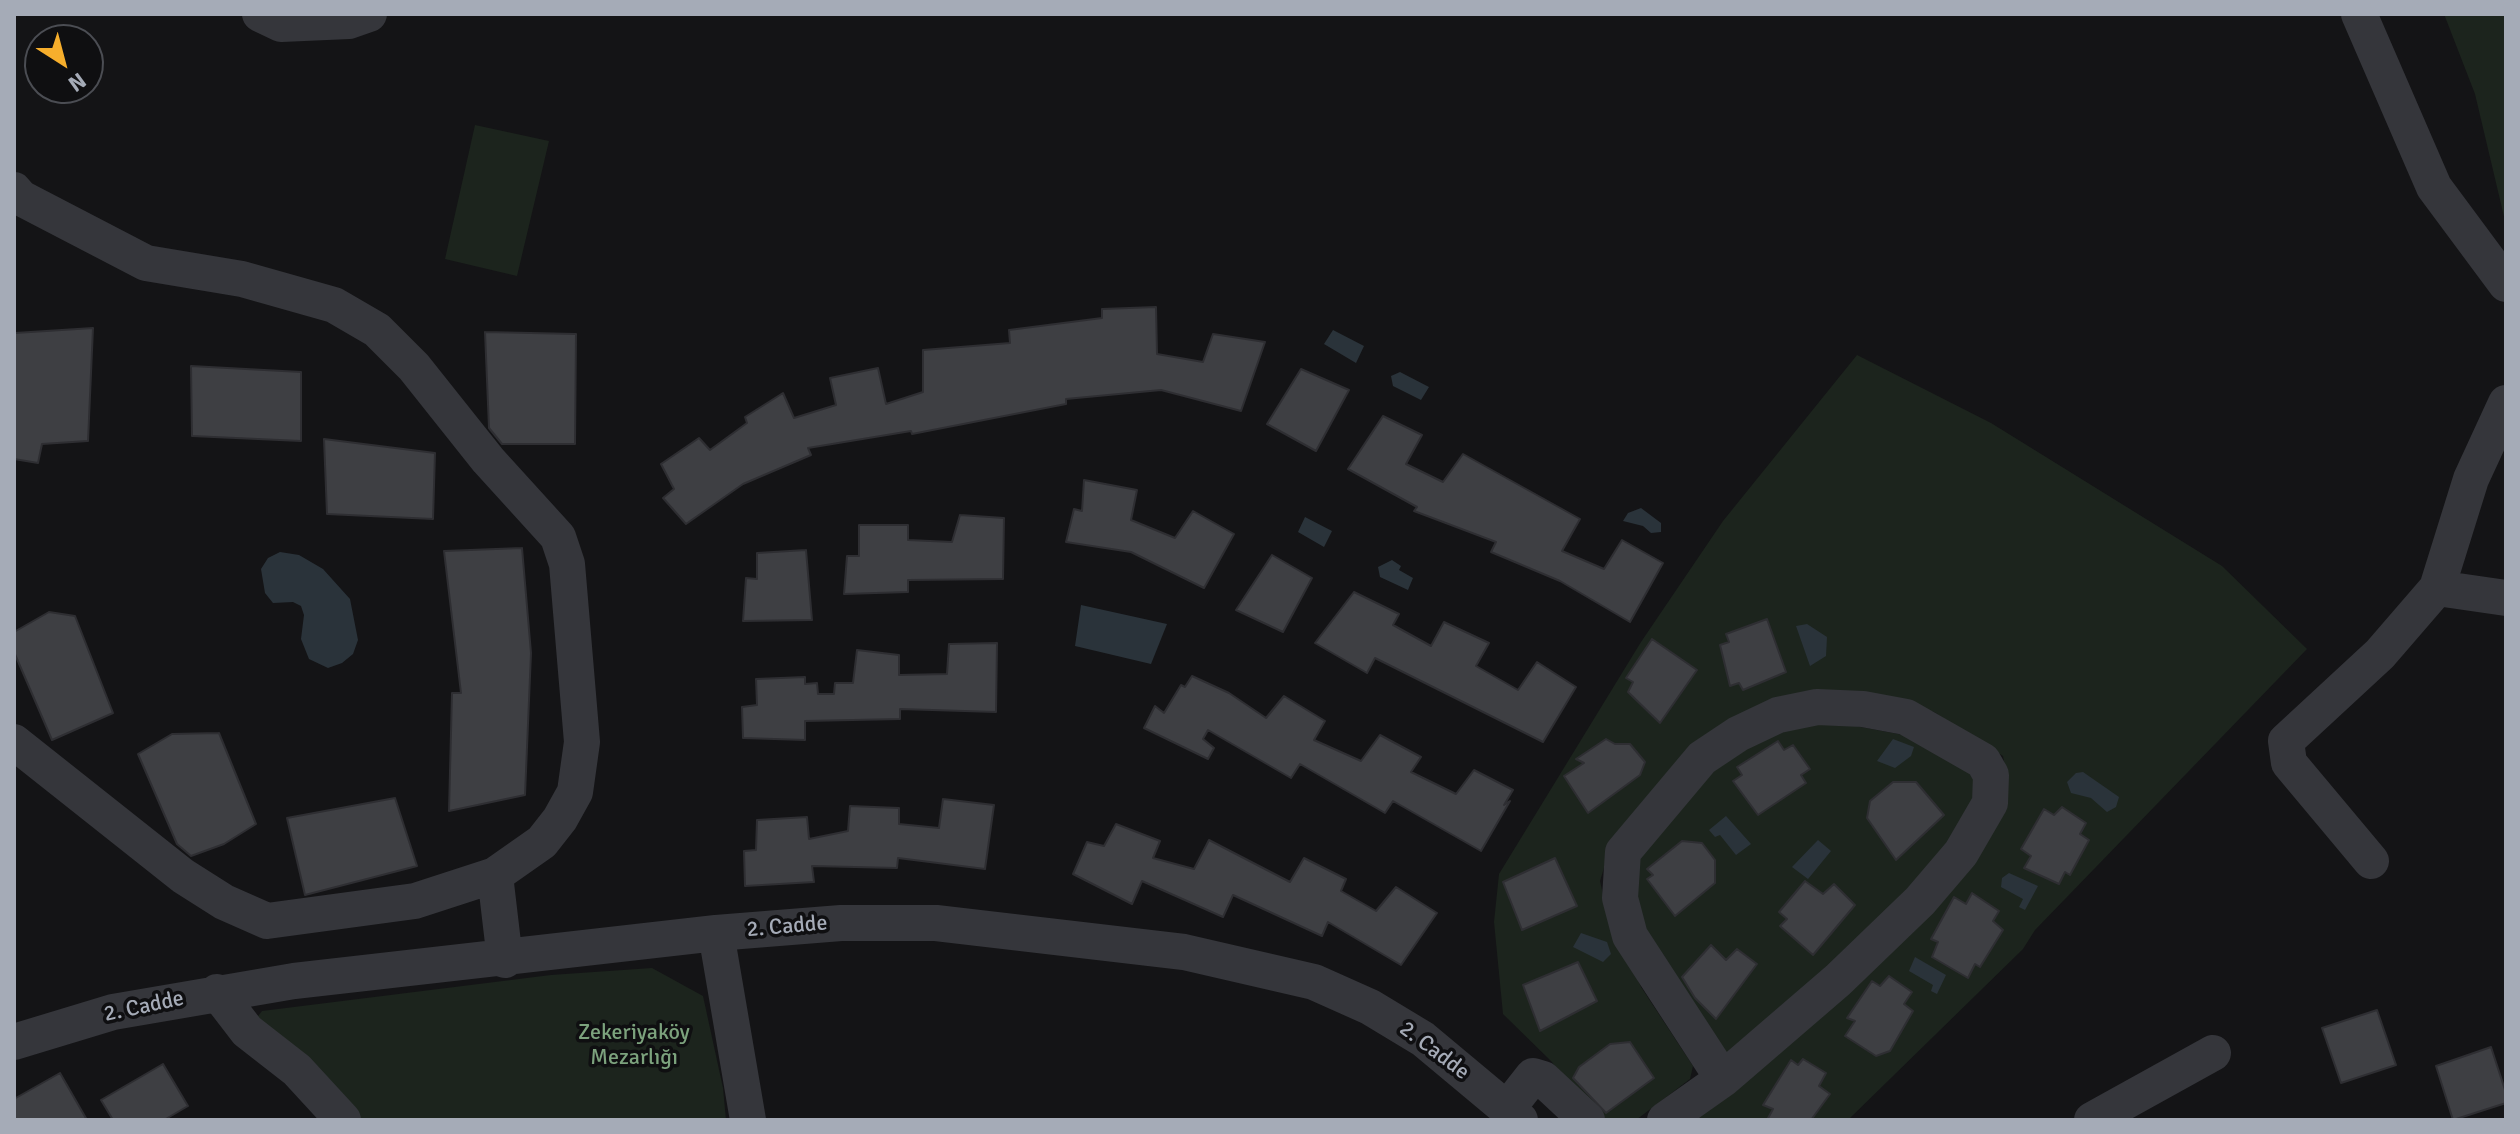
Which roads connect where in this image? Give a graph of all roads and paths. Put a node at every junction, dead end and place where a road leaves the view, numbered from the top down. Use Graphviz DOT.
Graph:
graph roads {
  1 [pos="260,14"];
  2 [pos="369,14"];
  3 [pos="2359,14"];
  4 [pos="14,190"];
  5 [pos="2506,284"];
  6 [pos="2506,403"];
  7 [pos="2437,588"];
  8 [pos="2506,598"];
  9 [pos="14,742"];
  10 [pos="2371,861"];
  11 [pos="495,875"];
  12 [pos="716,933"];
  13 [pos="505,960"];
  14 [pos="217,992"];
  15 [pos="14,1042"];
  16 [pos="2213,1053"];
  17 [pos="1723,1079"];
  18 [pos="1514,1114"];
  19 [pos="343,1120"];
  20 [pos="748,1120"];
  21 [pos="1587,1120"];
  22 [pos="1665,1120"];
  23 [pos="2092,1120"];
  1 -- 2 [label="street"];
  3 -- 5 [label="street"];
  4 -- 11 [label="street"];
  6 -- 7 [label="street"];
  7 -- 8 [label="street"];
  7 -- 10 [label="street"];
  9 -- 11 [label="street"];
  11 -- 13 [label="street"];
  12 -- 13 [label="street, 2. Cadde"];
  12 -- 18 [label="street, 2. Cadde"];
  12 -- 20 [label="street"];
  13 -- 14 [label="street, 2. Cadde"];
  14 -- 15 [label="street, 2. Cadde"];
  14 -- 19 [label="street"];
  16 -- 23 [label="street"];
  17 -- 17 [label="street"];
  17 -- 22 [label="street"];
  18 -- 21 [label="street"];
}
